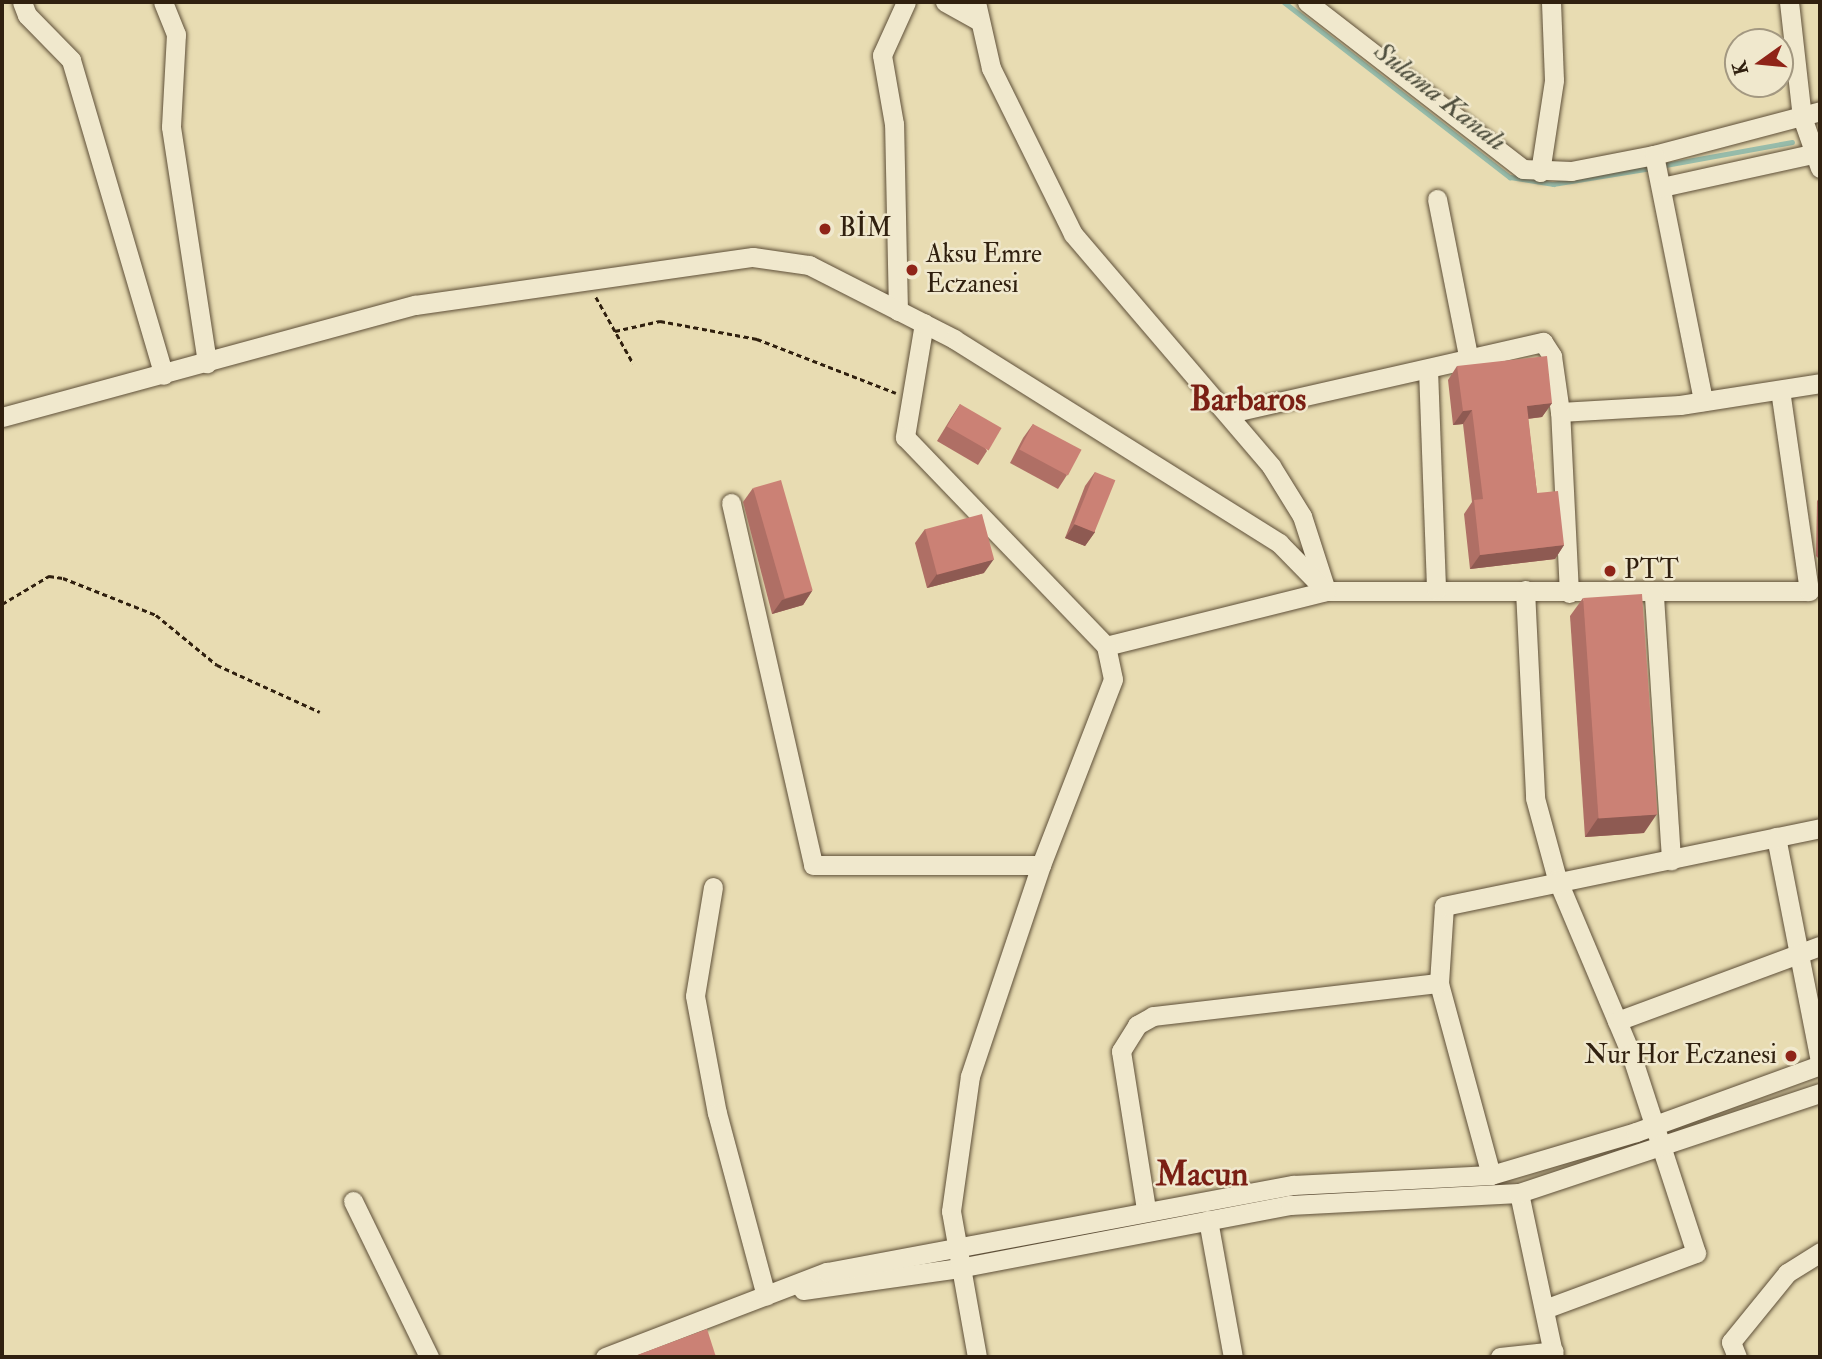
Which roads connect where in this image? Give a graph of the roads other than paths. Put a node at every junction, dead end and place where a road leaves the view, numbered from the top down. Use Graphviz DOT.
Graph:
graph roads {
  1 [pos="22,2"];
  2 [pos="163,2"];
  3 [pos="906,2"];
  4 [pos="945,2"];
  5 [pos="1307,2"];
  6 [pos="1551,2"];
  7 [pos="1789,2"];
  8 [pos="977,11"];
  9 [pos="1811,114"];
  10 [pos="1816,161"];
  11 [pos="1658,170"];
  12 [pos="1540,172"];
  13 [pos="1437,199"];
  14 [pos="898,310"];
  15 [pos="923,323"];
  16 [pos="1469,360"];
  17 [pos="207,363"];
  18 [pos="1428,369"];
  19 [pos="164,375"];
  20 [pos="1820,383"];
  21 [pos="1780,390"];
  22 [pos="1703,401"];
  23 [pos="1560,412"];
  24 [pos="1230,413"];
  25 [pos="2,417"];
  26 [pos="731,503"];
  27 [pos="1436,590"];
  28 [pos="1525,590"];
  29 [pos="1326,591"];
  30 [pos="1569,593"];
  31 [pos="1654,596"];
  32 [pos="1106,646"];
  33 [pos="1820,828"];
  34 [pos="1776,837"];
  35 [pos="1671,860"];
  36 [pos="1041,865"];
  37 [pos="1557,879"];
  38 [pos="713,887"];
  39 [pos="1820,946"];
  40 [pos="1799,953"];
  41 [pos="1439,983"];
  42 [pos="1617,1021"];
  43 [pos="1820,1063"];
  44 [pos="1820,1093"];
  45 [pos="1654,1125"];
  46 [pos="1661,1148"];
  47 [pos="1491,1175"];
  48 [pos="1519,1193"];
  49 [pos="354,1201"];
  50 [pos="1146,1209"];
  51 [pos="1208,1220"];
  52 [pos="956,1246"];
  53 [pos="1820,1252"];
  54 [pos="959,1268"];
  55 [pos="769,1295"];
  56 [pos="1545,1309"];
  57 [pos="699,1318"];
  58 [pos="707,1344"];
  59 [pos="1554,1354"];
  60 [pos="429,1357"];
  61 [pos="605,1357"];
  62 [pos="976,1357"];
  63 [pos="1233,1357"];
  64 [pos="1500,1357"];
  65 [pos="1737,1357"];
  1 -- 19 [label="street"];
  2 -- 17 [label="street"];
  3 -- 14 [label="street"];
  4 -- 8 [label="street"];
  5 -- 12 [label="street"];
  6 -- 12 [label="street"];
  7 -- 9 [label="street"];
  8 -- 24 [label="street"];
  9 -- 10 [label="street"];
  9 -- 11 [label="street"];
  10 -- 11 [label="street"];
  11 -- 12 [label="street"];
  11 -- 22 [label="street"];
  13 -- 16 [label="street"];
  14 -- 15 [label="street"];
  14 -- 17 [label="street"];
  15 -- 29 [label="street"];
  15 -- 32 [label="street"];
  16 -- 18 [label="street"];
  16 -- 23 [label="street"];
  17 -- 19 [label="street"];
  18 -- 24 [label="street"];
  18 -- 27 [label="street"];
  19 -- 25 [label="street"];
  20 -- 21 [label="street"];
  21 -- 22 [label="street"];
  21 -- 31 [label="street"];
  22 -- 23 [label="street"];
  23 -- 30 [label="street"];
  24 -- 29 [label="street"];
  26 -- 36 [label="street"];
  27 -- 28 [label="street"];
  27 -- 29 [label="street"];
  28 -- 30 [label="street"];
  28 -- 37 [label="street"];
  29 -- 32 [label="street"];
  30 -- 31 [label="street"];
  31 -- 35 [label="street"];
  32 -- 36 [label="street"];
  33 -- 34 [label="street"];
  34 -- 35 [label="street"];
  34 -- 40 [label="street"];
  35 -- 37 [label="street"];
  36 -- 52 [label="street"];
  37 -- 41 [label="street"];
  37 -- 42 [label="street"];
  38 -- 55 [label="street"];
  39 -- 40 [label="street"];
  40 -- 42 [label="street"];
  40 -- 43 [label="street"];
  41 -- 47 [label="street"];
  41 -- 50 [label="street"];
  42 -- 45 [label="street"];
  43 -- 45 [label="street"];
  44 -- 46 [label="street"];
  45 -- 46 [label="street"];
  45 -- 47 [label="street"];
  46 -- 48 [label="street"];
  46 -- 56 [label="street"];
  47 -- 50 [label="street"];
  48 -- 51 [label="street"];
  48 -- 56 [label="street"];
  49 -- 60 [label="street"];
  50 -- 52 [label="street"];
  51 -- 54 [label="street"];
  51 -- 63 [label="street"];
  52 -- 54 [label="street"];
  52 -- 55 [label="street"];
  53 -- 65 [label="street"];
  54 -- 55 [label="street"];
  54 -- 62 [label="street"];
  55 -- 57 [label="street"];
  56 -- 59 [label="street"];
  57 -- 58 [label="street"];
  57 -- 61 [label="street"];
  59 -- 64 [label="street"];
}
